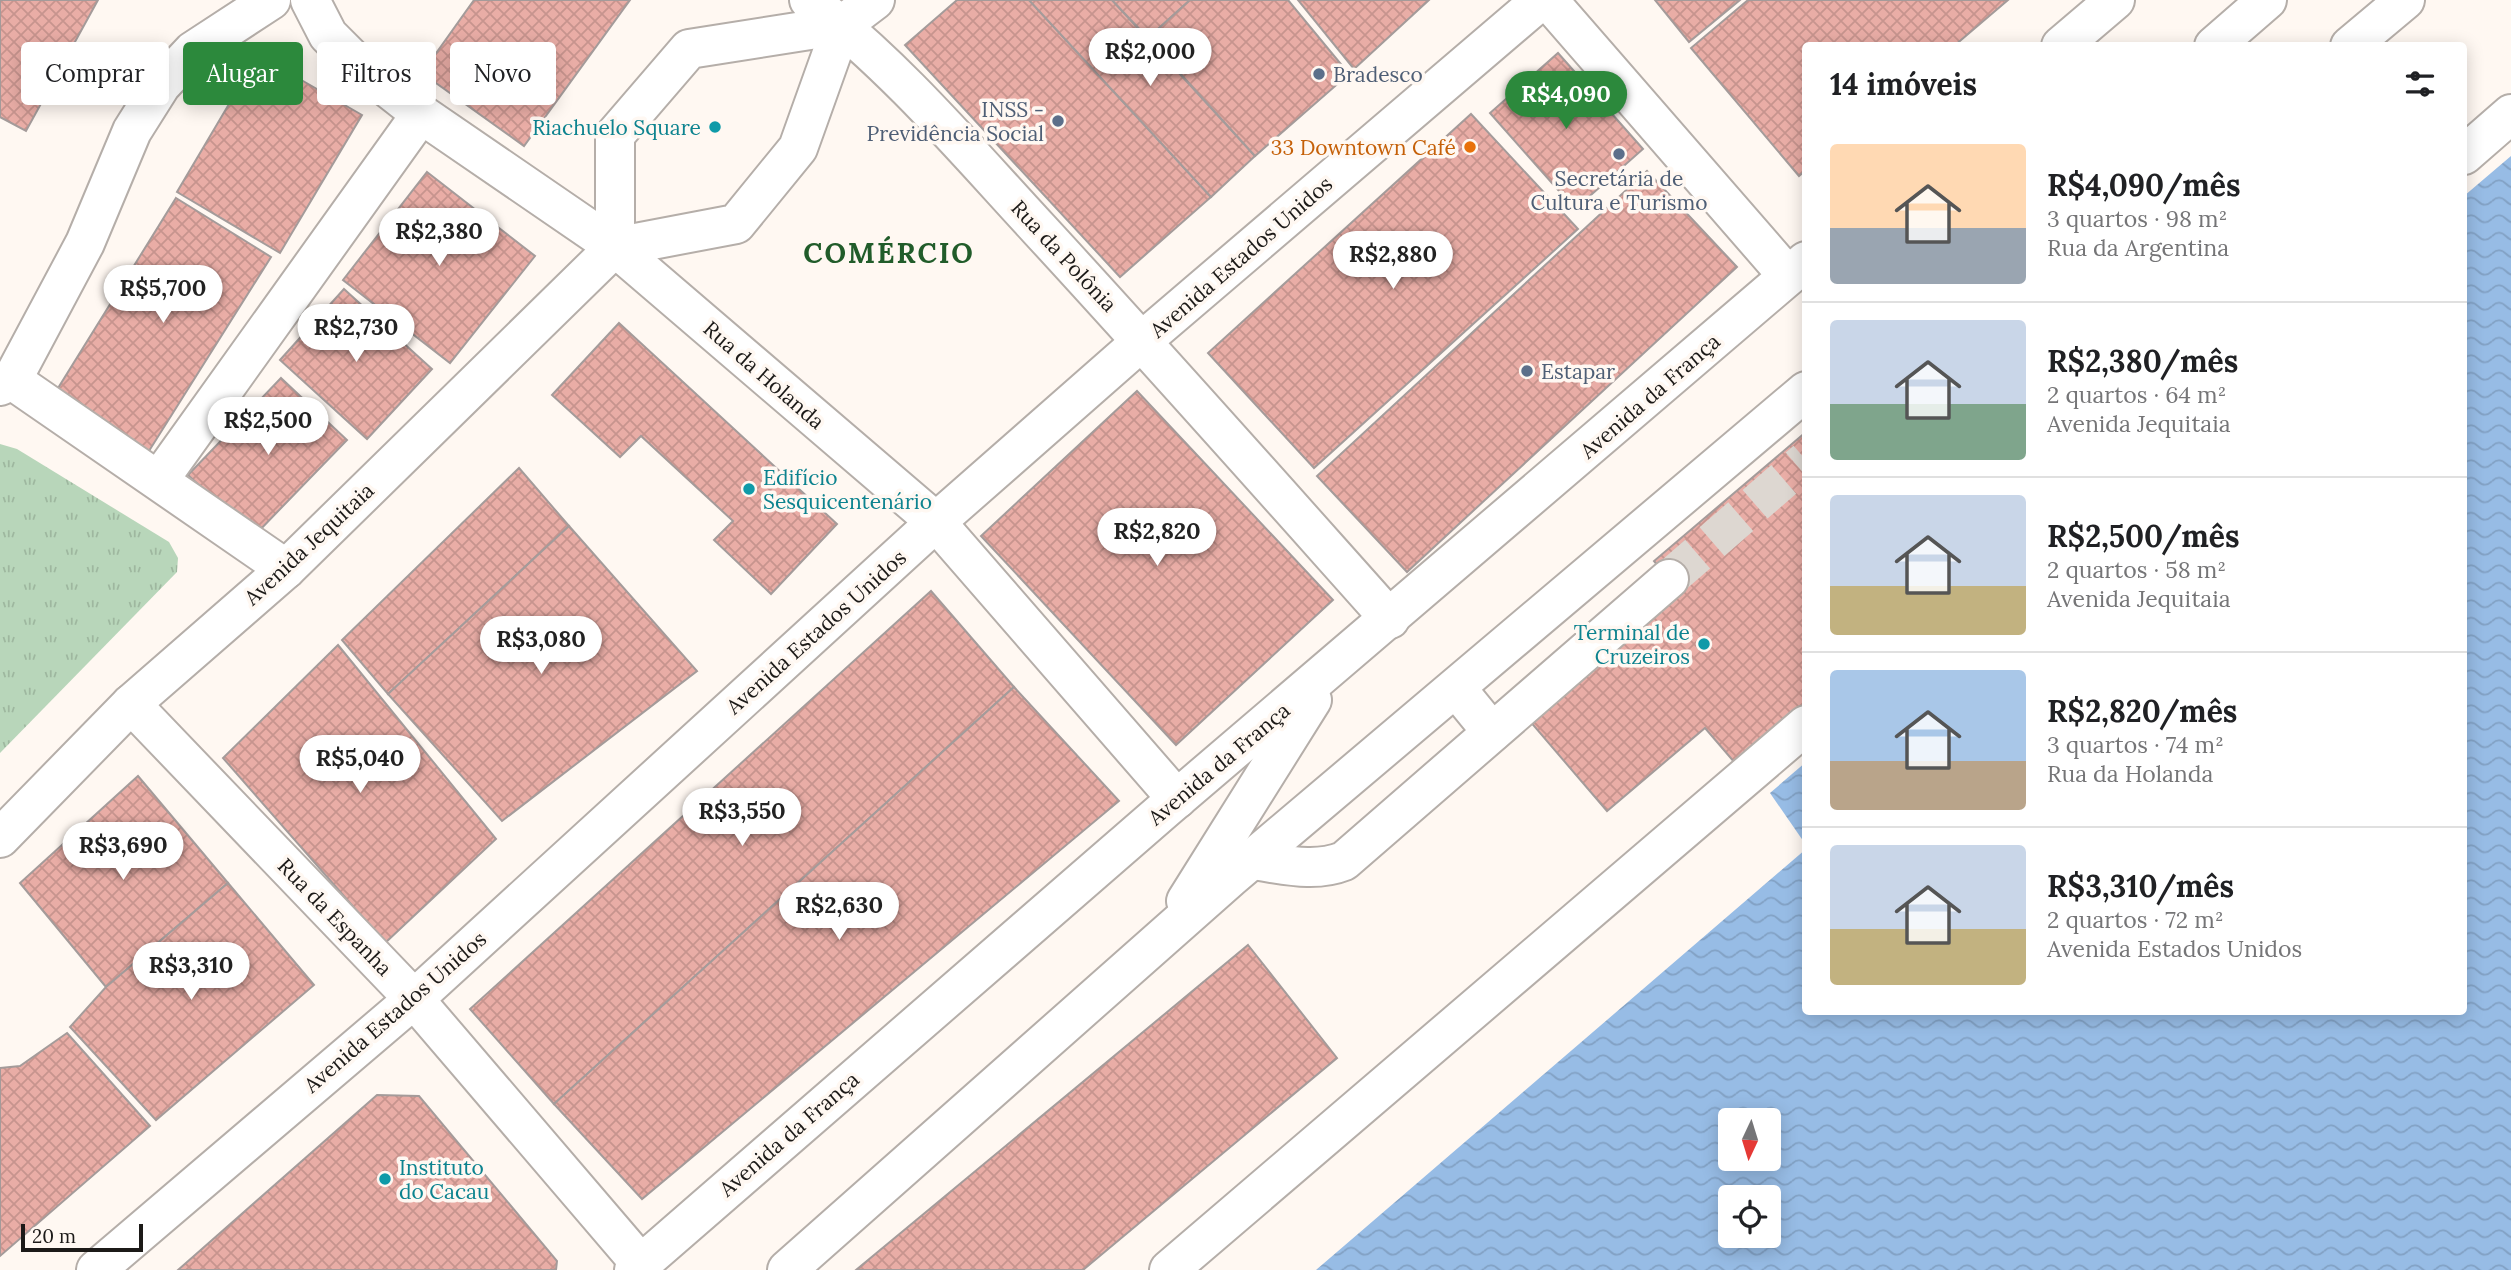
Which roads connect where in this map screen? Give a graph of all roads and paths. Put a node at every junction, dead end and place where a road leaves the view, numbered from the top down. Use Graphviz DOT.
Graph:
graph roads {
  1 [pos="310,0"];
  2 [pos="809,0"];
  3 [pos="875,0"];
  4 [pos="1541,0"];
  5 [pos="1548,0"];
  6 [pos="2115,0"];
  7 [pos="2267,0"];
  8 [pos="2405,0"];
  9 [pos="247,5"];
  10 [pos="842,25"];
  11 [pos="2066,42"];
  12 [pos="2219,42"];
  13 [pos="2355,42"];
  14 [pos="421,114"];
  15 [pos="2511,114"];
  16 [pos="2467,152"];
  17 [pos="615,247"];
  18 [pos="1797,269"];
  19 [pos="1142,341"];
  20 [pos="6,383"];
  21 [pos="1802,394"];
  22 [pos="159,480"];
  23 [pos="936,522"];
  24 [pos="286,569"];
  25 [pos="1669,579"];
  26 [pos="1390,619"];
  27 [pos="1331,670"];
  28 [pos="1455,688"];
  29 [pos="131,704"];
  30 [pos="1802,728"];
  31 [pos="1492,732"];
  32 [pos="1177,799"];
  33 [pos="0,838"];
  34 [pos="1252,860"];
  35 [pos="1158,944"];
  36 [pos="404,1006"];
  37 [pos="629,1268"];
  38 [pos="96,1270"];
  39 [pos="787,1270"];
  40 [pos="1169,1270"];
  1 -- 14 [label="main road, Rua da Holanda"];
  2 -- 10 [label="main road, Rua da Polônia"];
  3 -- 10 [label="main road"];
  4 -- 19 [label="main road, Avenida Estados Unidos"];
  5 -- 18 [label="main road"];
  6 -- 11 [label="main road"];
  7 -- 12 [label="main road"];
  8 -- 13 [label="main road"];
  9 -- 20 [label="main road"];
  10 -- 17 [label="main road"];
  10 -- 17 [label="main road"];
  10 -- 19 [label="main road, Rua da Polônia"];
  14 -- 17 [label="main road, Rua da Holanda"];
  14 -- 22 [label="main road"];
  15 -- 16 [label="main road"];
  17 -- 23 [label="main road, Rua da Holanda"];
  17 -- 24 [label="main road, Avenida Jequitaia"];
  18 -- 26 [label="main road, Avenida da França"];
  19 -- 23 [label="main road, Avenida Estados Unidos"];
  19 -- 26 [label="main road, Rua da Polônia"];
  20 -- 22 [label="main road"];
  21 -- 28 [label="main road"];
  22 -- 24 [label="main road"];
  23 -- 32 [label="main road, Rua da Holanda"];
  23 -- 36 [label="main road, Avenida Estados Unidos"];
  24 -- 29 [label="main road, Avenida Jequitaia"];
  25 -- 31 [label="main road"];
  26 -- 27 [label="main road, Avenida da França"];
  27 -- 32 [label="main road, Avenida da França"];
  27 -- 35 [label="main road"];
  28 -- 31 [label="main road"];
  28 -- 34 [label="main road"];
  29 -- 33 [label="main road, Avenida Jequitaia"];
  29 -- 36 [label="main road, Rua da Espanha"];
  30 -- 40 [label="main road"];
  31 -- 34 [label="main road"];
  32 -- 37 [label="main road, Avenida da França"];
  34 -- 35 [label="main road"];
  35 -- 39 [label="main road"];
  36 -- 37 [label="main road, Rua da Espanha"];
  36 -- 38 [label="main road, Avenida Estados Unidos"];
}
